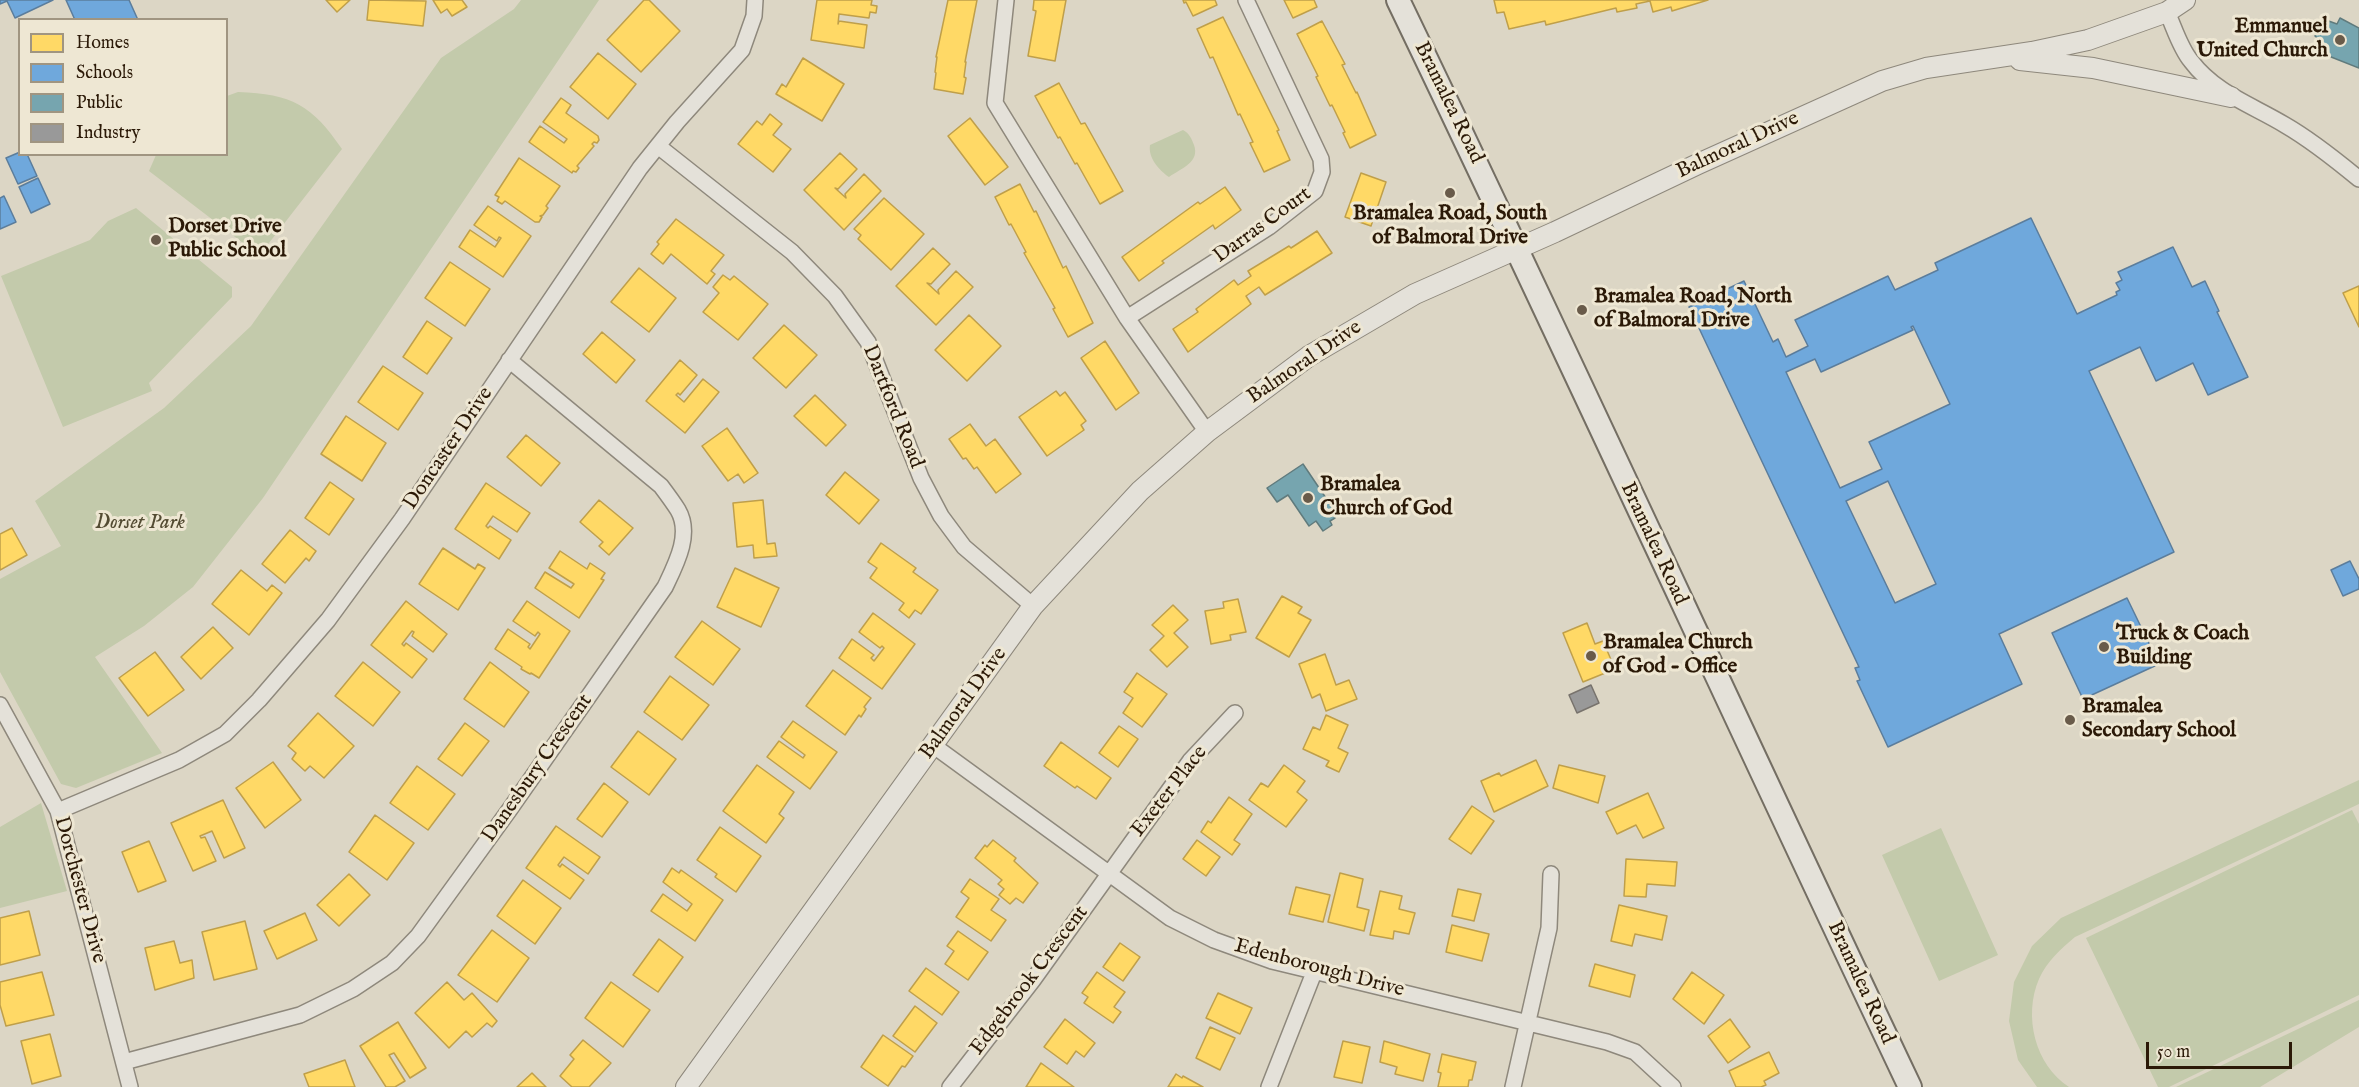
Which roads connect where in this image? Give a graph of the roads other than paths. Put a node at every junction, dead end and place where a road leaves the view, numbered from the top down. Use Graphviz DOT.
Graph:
graph roads {
  1 [pos="755,0"];
  2 [pos="1006,0"];
  3 [pos="1246,0"];
  4 [pos="1398,0"];
  5 [pos="2185,0"];
  6 [pos="2167,12"];
  7 [pos="1994,57"];
  8 [pos="2231,97"];
  9 [pos="658,146"];
  10 [pos="2359,179"];
  11 [pos="1517,249"];
  12 [pos="1127,318"];
  13 [pos="509,360"];
  14 [pos="1207,432"];
  15 [pos="1034,606"];
  16 [pos="0,705"];
  17 [pos="1235,713"];
  18 [pos="934,746"];
  19 [pos="58,811"];
  20 [pos="1108,874"];
  21 [pos="1551,874"];
  22 [pos="1315,970"];
  23 [pos="1528,1023"];
  24 [pos="124,1062"];
  25 [pos="130,1087"];
  26 [pos="686,1087"];
  27 [pos="950,1087"];
  28 [pos="1269,1087"];
  29 [pos="1513,1087"];
  30 [pos="1672,1087"];
  31 [pos="1910,1087"];
  1 -- 9 [label="street, Doncaster Drive"];
  2 -- 12 [label="street"];
  3 -- 12 [label="street, Darras Court"];
  4 -- 11 [label="main road, Bramalea Road"];
  5 -- 6 [label="street, Balmoral Drive"];
  6 -- 7 [label="street, Balmoral Drive"];
  6 -- 8 [label="street"];
  7 -- 8 [label="street"];
  7 -- 11 [label="street, Balmoral Drive"];
  8 -- 10 [label="street"];
  9 -- 13 [label="street, Doncaster Drive"];
  9 -- 15 [label="street, Dartford Road"];
  11 -- 14 [label="street, Balmoral Drive"];
  11 -- 31 [label="main road, Bramalea Road"];
  12 -- 14 [label="street"];
  13 -- 19 [label="street, Doncaster Drive"];
  13 -- 24 [label="street, Danesbury Crescent"];
  14 -- 15 [label="street, Balmoral Drive"];
  15 -- 18 [label="street, Balmoral Drive"];
  16 -- 19 [label="street, Dorchester Drive"];
  17 -- 20 [label="street, Exeter Place"];
  18 -- 20 [label="street, Edenborough Drive"];
  18 -- 26 [label="street, Balmoral Drive"];
  19 -- 24 [label="street, Dorchester Drive"];
  20 -- 22 [label="street, Edenborough Drive"];
  20 -- 27 [label="street, Edgebrook Crescent"];
  21 -- 23 [label="street"];
  22 -- 23 [label="street, Edenborough Drive"];
  22 -- 28 [label="street"];
  23 -- 29 [label="street"];
  23 -- 30 [label="street, Edenborough Drive"];
  24 -- 25 [label="street, Dorchester Drive"];
}
